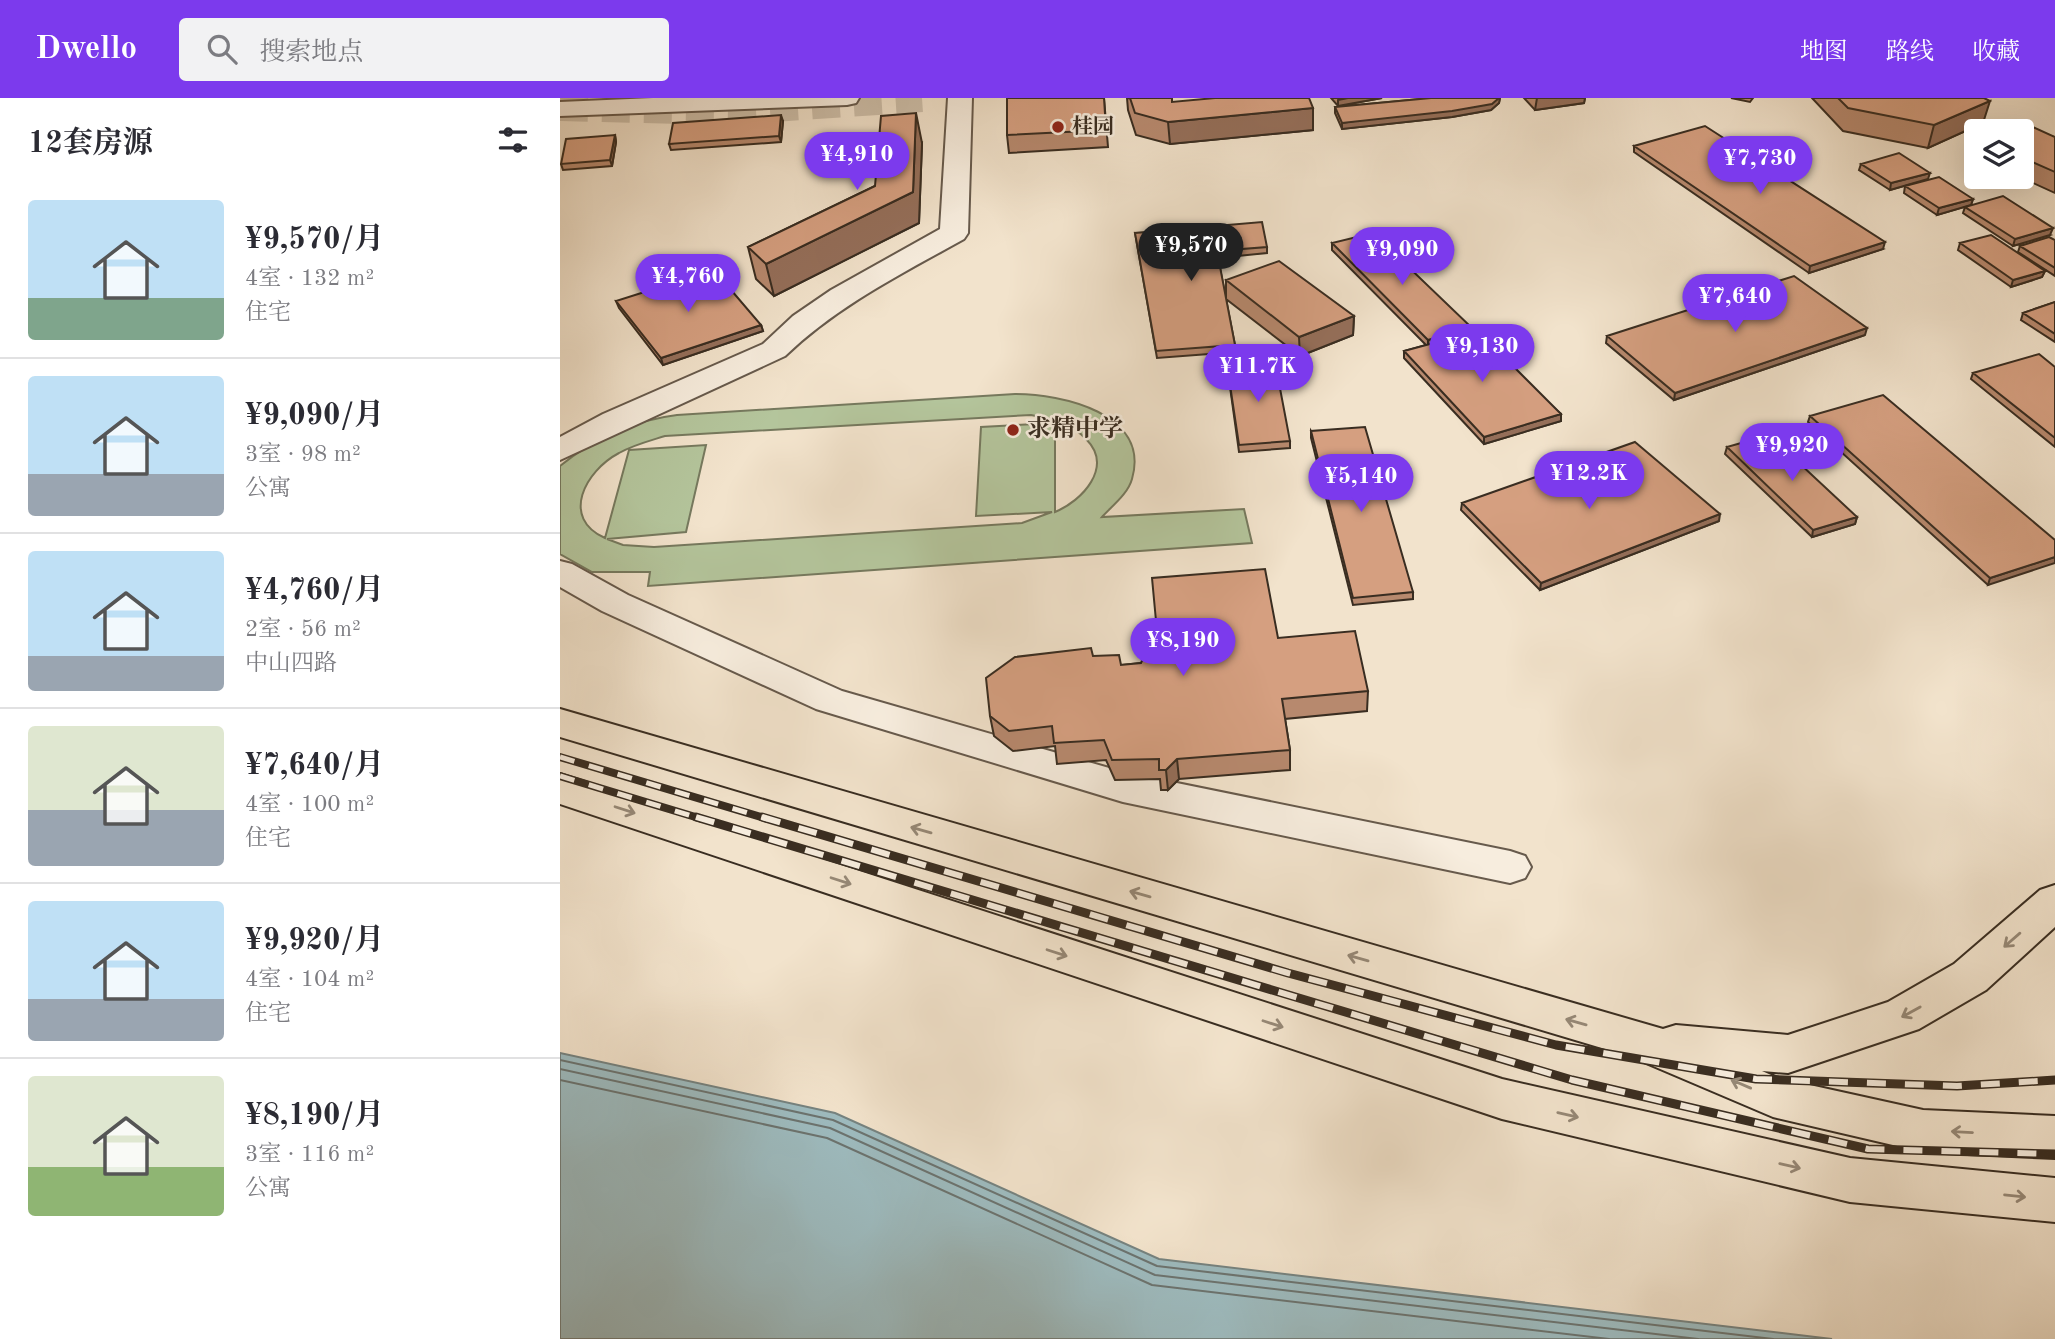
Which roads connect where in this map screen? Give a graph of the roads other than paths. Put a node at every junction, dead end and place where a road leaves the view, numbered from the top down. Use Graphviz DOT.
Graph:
graph roads {
  1 [pos="847,98"];
  2 [pos="960,98"];
  3 [pos="560,108"];
  4 [pos="560,450"];
  5 [pos="560,572"];
  6 [pos="561,724"];
  7 [pos="560,789"];
  8 [pos="1510,866"];
  9 [pos="2055,902"];
  10 [pos="1642,1041"];
  11 [pos="2055,1137"];
  12 [pos="2055,1200"];
  1 -- 3 [label="street"];
  2 -- 4 [label="street"];
  5 -- 8 [label="street"];
  10 -- 6 [label="main road, one-way"];
  7 -- 12 [label="main road, one-way"];
  9 -- 10 [label="main road, one-way"];
  11 -- 10 [label="main road, one-way"];
}
